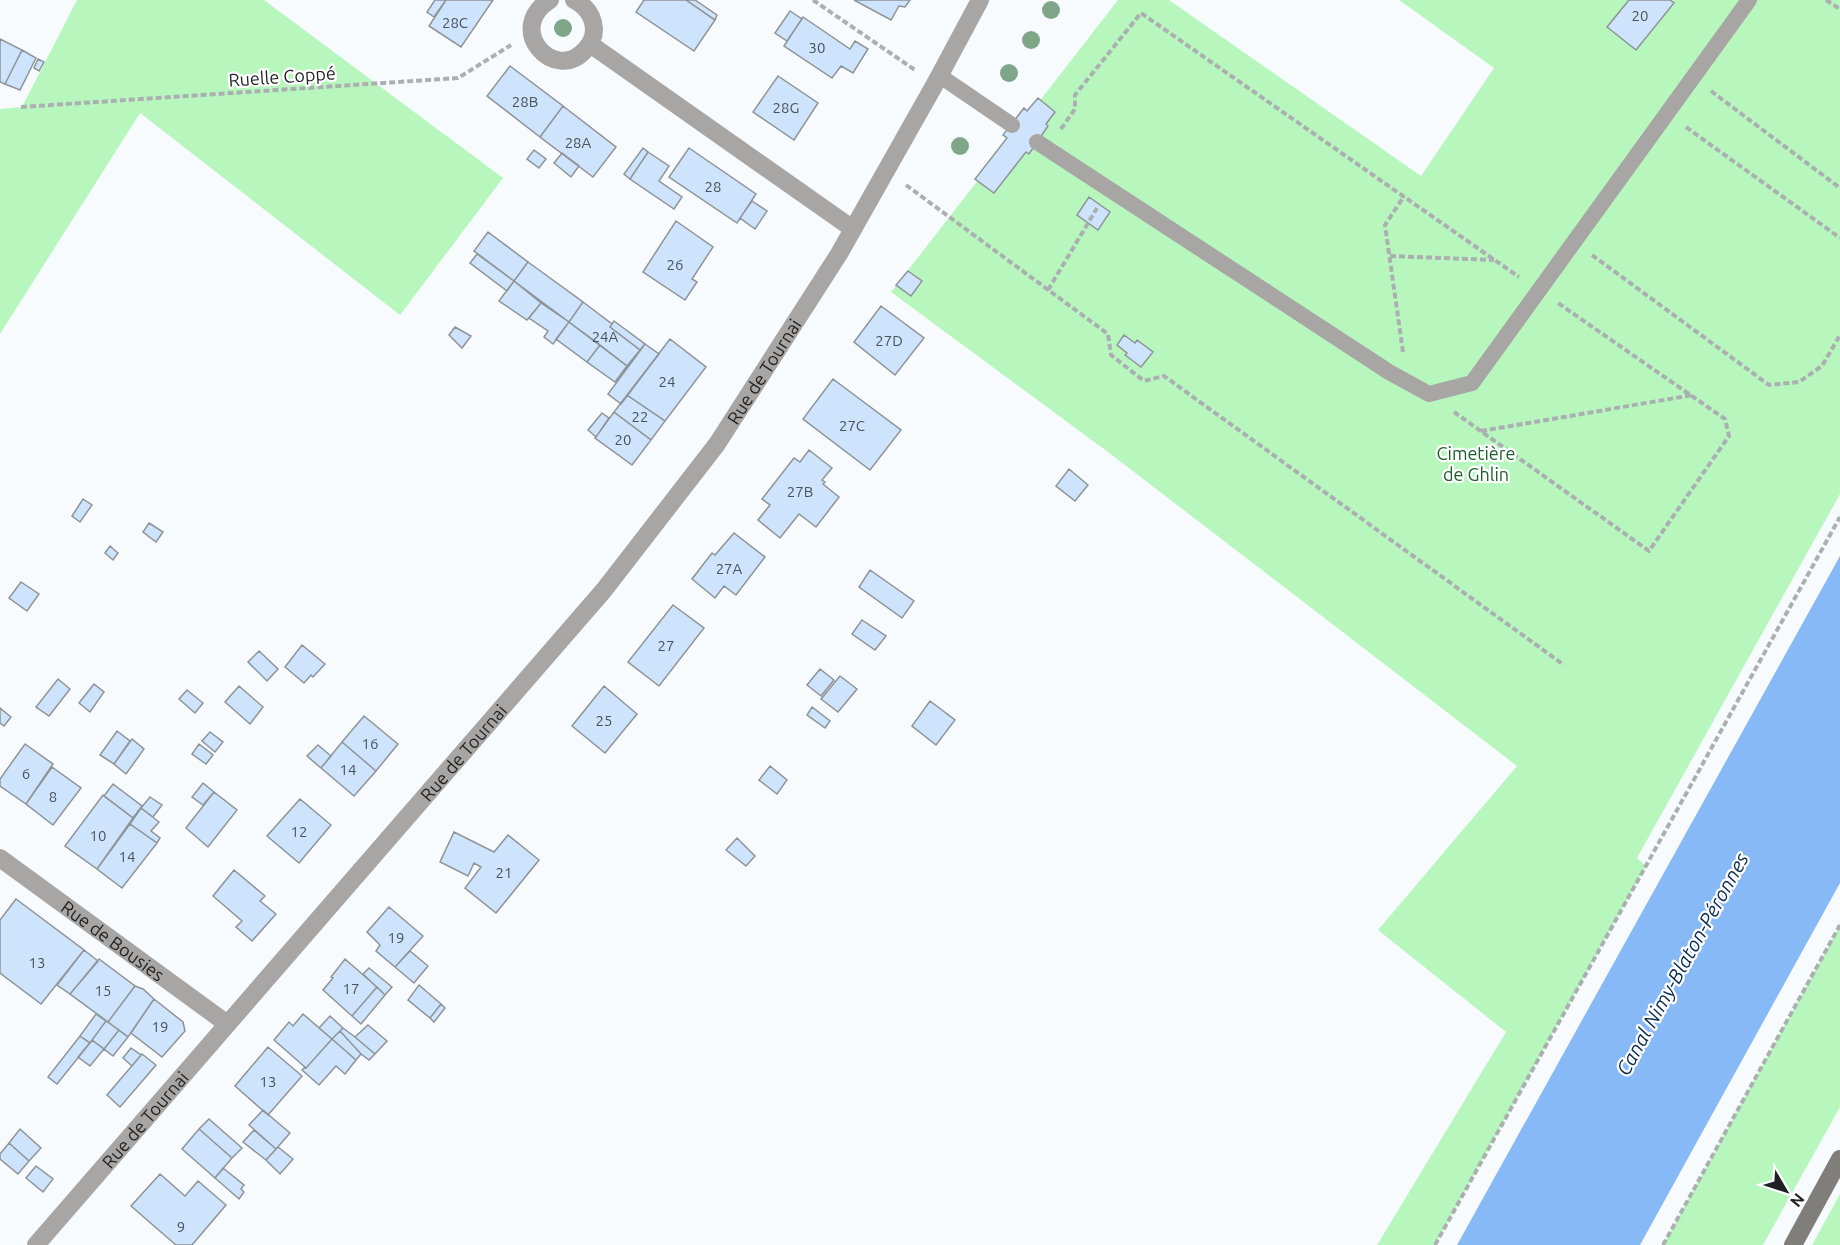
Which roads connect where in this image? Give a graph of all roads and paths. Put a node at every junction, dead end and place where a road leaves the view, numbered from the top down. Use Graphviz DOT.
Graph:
graph roads {
  1 [pos="550,0"];
  2 [pos="574,0"];
  3 [pos="813,0"];
  4 [pos="980,0"];
  5 [pos="1749,0"];
  6 [pos="1826,0"];
  7 [pos="1840,9"];
  8 [pos="534,42"];
  9 [pos="590,44"];
  10 [pos="1694,78"];
  11 [pos="938,80"];
  12 [pos="21,107"];
  13 [pos="1668,115"];
  14 [pos="1012,124"];
  15 [pos="1042,146"];
  16 [pos="886,170"];
  17 [pos="1840,188"];
  18 [pos="1108,189"];
  19 [pos="1404,196"];
  20 [pos="853,229"];
  21 [pos="1840,238"];
  22 [pos="1575,242"];
  23 [pos="1390,256"];
  24 [pos="1496,260"];
  25 [pos="1048,290"];
  26 [pos="1540,291"];
  27 [pos="1840,335"];
  28 [pos="1407,382"];
  29 [pos="1429,394"];
  30 [pos="1693,395"];
  31 [pos="1480,431"];
  32 [pos="1840,517"];
  33 [pos="1564,665"];
  34 [pos="0,858"];
  35 [pos="1840,925"];
  36 [pos="226,1023"];
  37 [pos="1840,1159"];
  38 [pos="36,1245"];
  39 [pos="1435,1245"];
  40 [pos="1663,1245"];
  41 [pos="1793,1245"];
  1 -- 8 [label="street"];
  2 -- 9 [label="street"];
  3 -- 11 [label="path"];
  4 -- 11 [label="street, Rue de Tournai"];
  5 -- 10 [label="lane"];
  6 -- 7 [label="path"];
  8 -- 9 [label="street"];
  8 -- 12 [label="path, Ruelle Coppé"];
  9 -- 20 [label="street"];
  10 -- 13 [label="lane"];
  10 -- 17 [label="path"];
  11 -- 14 [label="lane"];
  11 -- 16 [label="street, Rue de Tournai"];
  13 -- 21 [label="path"];
  13 -- 22 [label="lane"];
  15 -- 18 [label="lane"];
  15 -- 19 [label="path"];
  16 -- 20 [label="street, Rue de Tournai"];
  16 -- 25 [label="path"];
  18 -- 25 [label="path"];
  18 -- 28 [label="lane"];
  19 -- 23 [label="path"];
  19 -- 24 [label="path"];
  20 -- 36 [label="street, Rue de Tournai"];
  22 -- 26 [label="lane"];
  22 -- 27 [label="path"];
  23 -- 24 [label="path"];
  23 -- 28 [label="path"];
  24 -- 26 [label="path"];
  25 -- 33 [label="path"];
  26 -- 29 [label="lane"];
  26 -- 30 [label="path"];
  28 -- 29 [label="lane"];
  29 -- 31 [label="path"];
  30 -- 31 [label="path"];
  30 -- 31 [label="path"];
  32 -- 39 [label="path"];
  34 -- 36 [label="street, Rue de Bousies"];
  35 -- 40 [label="path"];
  36 -- 38 [label="street, Rue de Tournai"];
  37 -- 41 [label="main road"];
}
